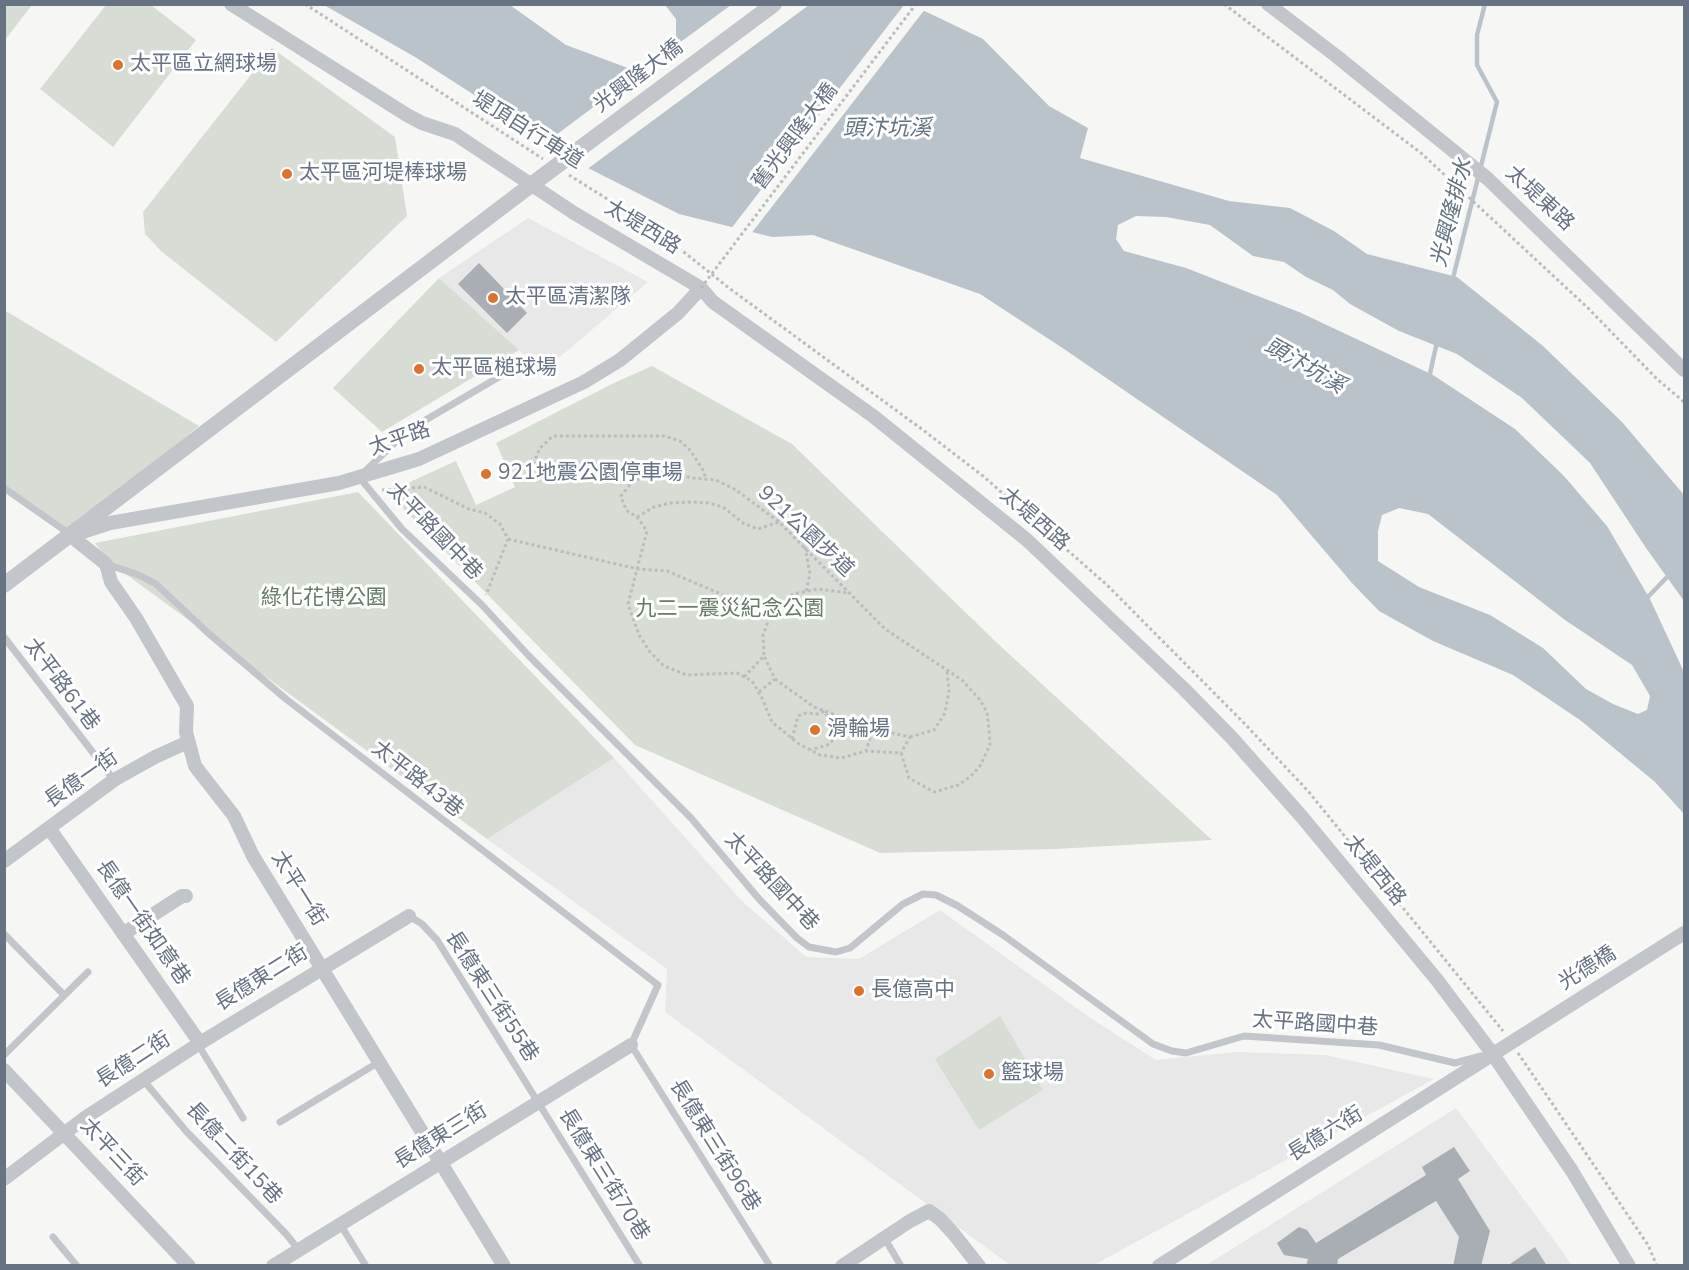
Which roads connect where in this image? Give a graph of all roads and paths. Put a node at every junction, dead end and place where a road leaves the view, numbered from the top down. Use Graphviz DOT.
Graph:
graph roads {
  1 [pos="231,4"];
  2 [pos="305,4"];
  3 [pos="774,4"];
  4 [pos="916,4"];
  5 [pos="1224,4"];
  6 [pos="1268,4"];
  7 [pos="548,162"];
  8 [pos="564,172"];
  9 [pos="531,185"];
  10 [pos="701,288"];
  11 [pos="729,288"];
  12 [pos="524,359"];
  13 [pos="1684,370"];
  14 [pos="1684,402"];
  15 [pos="532,464"];
  16 [pos="359,477"];
  17 [pos="706,479"];
  18 [pos="4,488"];
  19 [pos="370,491"];
  20 [pos="637,517"];
  21 [pos="779,522"];
  22 [pos="71,536"];
  23 [pos="508,539"];
  24 [pos="804,547"];
  25 [pos="106,564"];
  26 [pos="638,569"];
  27 [pos="4,585"];
  28 [pos="806,592"];
  29 [pos="849,593"];
  30 [pos="482,605"];
  31 [pos="772,612"];
  32 [pos="4,638"];
  33 [pos="764,656"];
  34 [pos="946,669"];
  35 [pos="744,676"];
  36 [pos="775,679"];
  37 [pos="759,692"];
  38 [pos="824,711"];
  39 [pos="873,729"];
  40 [pos="910,737"];
  41 [pos="792,738"];
  42 [pos="188,742"];
  43 [pos="810,750"];
  44 [pos="866,751"];
  45 [pos="901,753"];
  46 [pos="114,780"];
  47 [pos="49,828"];
  48 [pos="4,861"];
  49 [pos="186,896"];
  50 [pos="409,916"];
  51 [pos="1684,933"];
  52 [pos="4,934"];
  53 [pos="123,934"];
  54 [pos="321,967"];
  55 [pos="88,972"];
  56 [pos="64,995"];
  57 [pos="1513,1041"];
  58 [pos="200,1042"];
  59 [pos="631,1045"];
  60 [pos="1492,1053"];
  61 [pos="4,1054"];
  62 [pos="379,1062"];
  63 [pos="4,1070"];
  64 [pos="144,1080"];
  65 [pos="538,1102"];
  66 [pos="243,1118"];
  67 [pos="280,1122"];
  68 [pos="65,1134"];
  69 [pos="440,1162"];
  70 [pos="4,1179"];
  71 [pos="340,1224"];
  72 [pos="53,1237"];
  73 [pos="885,1239"];
  74 [pos="298,1249"];
  75 [pos="77,1266"];
  76 [pos="189,1266"];
  77 [pos="273,1266"];
  78 [pos="366,1266"];
  79 [pos="504,1266"];
  80 [pos="640,1266"];
  81 [pos="770,1266"];
  82 [pos="842,1266"];
  83 [pos="901,1266"];
  84 [pos="979,1266"];
  85 [pos="1159,1266"];
  86 [pos="1629,1266"];
  87 [pos="1657,1266"];
  1 -- 9 [label="street, 太堤西路"];
  2 -- 7 [label="path, 堤頂自行車道"];
  3 -- 9 [label="street, 光興隆大橋, bridge"];
  4 -- 10 [label="path, 舊光興隆大橋, bridge"];
  5 -- 14 [label="path"];
  6 -- 13 [label="street, 太堤東路"];
  8 -- 11 [label="path, 堤頂自行車道"];
  9 -- 10 [label="street, 太堤西路"];
  9 -- 22 [label="street, 太平路"];
  10 -- 16 [label="street, 太平路"];
  10 -- 60 [label="street, 太堤西路"];
  12 -- 16 [label="lane"];
  15 -- 17 [label="path"];
  16 -- 19 [label="lane, 太平路國中巷"];
  16 -- 22 [label="street, 太平路"];
  18 -- 22 [label="lane"];
  19 -- 23 [label="path"];
  19 -- 30 [label="lane, 太平路國中巷"];
  20 -- 21 [label="path"];
  20 -- 21 [label="path, 921公園步道"];
  20 -- 26 [label="path, 921公園步道"];
  21 -- 24 [label="path, 921公園步道"];
  22 -- 25 [label="street, 太平一街"];
  22 -- 27 [label="street, 太平路"];
  23 -- 26 [label="path"];
  23 -- 30 [label="path"];
  24 -- 28 [label="path"];
  24 -- 29 [label="path, 921公園步道"];
  25 -- 42 [label="street, 太平一街"];
  25 -- 59 [label="lane, 太平路43巷"];
  26 -- 31 [label="path"];
  26 -- 35 [label="path, 921公園步道"];
  28 -- 29 [label="path, 921公園步道"];
  28 -- 31 [label="path, 921公園步道"];
  29 -- 34 [label="path, 921公園步道"];
  30 -- 60 [label="lane, 太平路國中巷"];
  31 -- 33 [label="path"];
  32 -- 46 [label="lane, 太平路61巷"];
  33 -- 35 [label="path"];
  33 -- 36 [label="path"];
  34 -- 40 [label="path"];
  34 -- 45 [label="path, 921公園步道"];
  35 -- 37 [label="path"];
  36 -- 37 [label="path"];
  36 -- 38 [label="path"];
  37 -- 41 [label="path"];
  38 -- 39 [label="path"];
  38 -- 41 [label="path"];
  38 -- 43 [label="path"];
  39 -- 40 [label="path"];
  39 -- 44 [label="path"];
  40 -- 45 [label="path"];
  41 -- 43 [label="path"];
  42 -- 46 [label="street, 長億一街"];
  42 -- 54 [label="street, 太平一街"];
  43 -- 44 [label="path"];
  44 -- 45 [label="path"];
  46 -- 47 [label="street, 長億一街"];
  47 -- 48 [label="street, 長億一街"];
  47 -- 53 [label="street, 長億一街如意巷"];
  49 -- 53 [label="street"];
  50 -- 54 [label="street, 長億東二街"];
  50 -- 65 [label="lane, 長億東三街55巷"];
  51 -- 57 [label="street, 光德橋"];
  52 -- 56 [label="lane"];
  53 -- 58 [label="street, 長億一街如意巷"];
  54 -- 58 [label="street, 長億東二街"];
  54 -- 62 [label="street, 太平一街"];
  55 -- 56 [label="lane"];
  56 -- 61 [label="lane"];
  57 -- 60 [label="street, 長億六街"];
  57 -- 87 [label="path"];
  58 -- 64 [label="street, 長億二街"];
  58 -- 66 [label="lane"];
  59 -- 65 [label="street, 長億東三街"];
  59 -- 81 [label="lane, 長億東三街96巷"];
  60 -- 85 [label="street, 長億六街"];
  60 -- 86 [label="street, 太堤西路"];
  62 -- 67 [label="lane"];
  62 -- 69 [label="street, 太平一街"];
  63 -- 68 [label="street, 太平三街"];
  64 -- 68 [label="street, 長億二街"];
  64 -- 74 [label="lane, 長億二街15巷"];
  65 -- 69 [label="street, 長億東三街"];
  65 -- 80 [label="lane, 長億東三街70巷"];
  68 -- 70 [label="street, 長億二街"];
  68 -- 76 [label="street, 太平三街"];
  69 -- 71 [label="street, 長億東三街"];
  69 -- 79 [label="street, 太平一街"];
  71 -- 74 [label="street, 長億東三街"];
  71 -- 78 [label="lane"];
  72 -- 75 [label="lane"];
  73 -- 82 [label="street"];
  73 -- 83 [label="lane"];
  73 -- 84 [label="street"];
  74 -- 77 [label="street, 長億東三街"];
}
